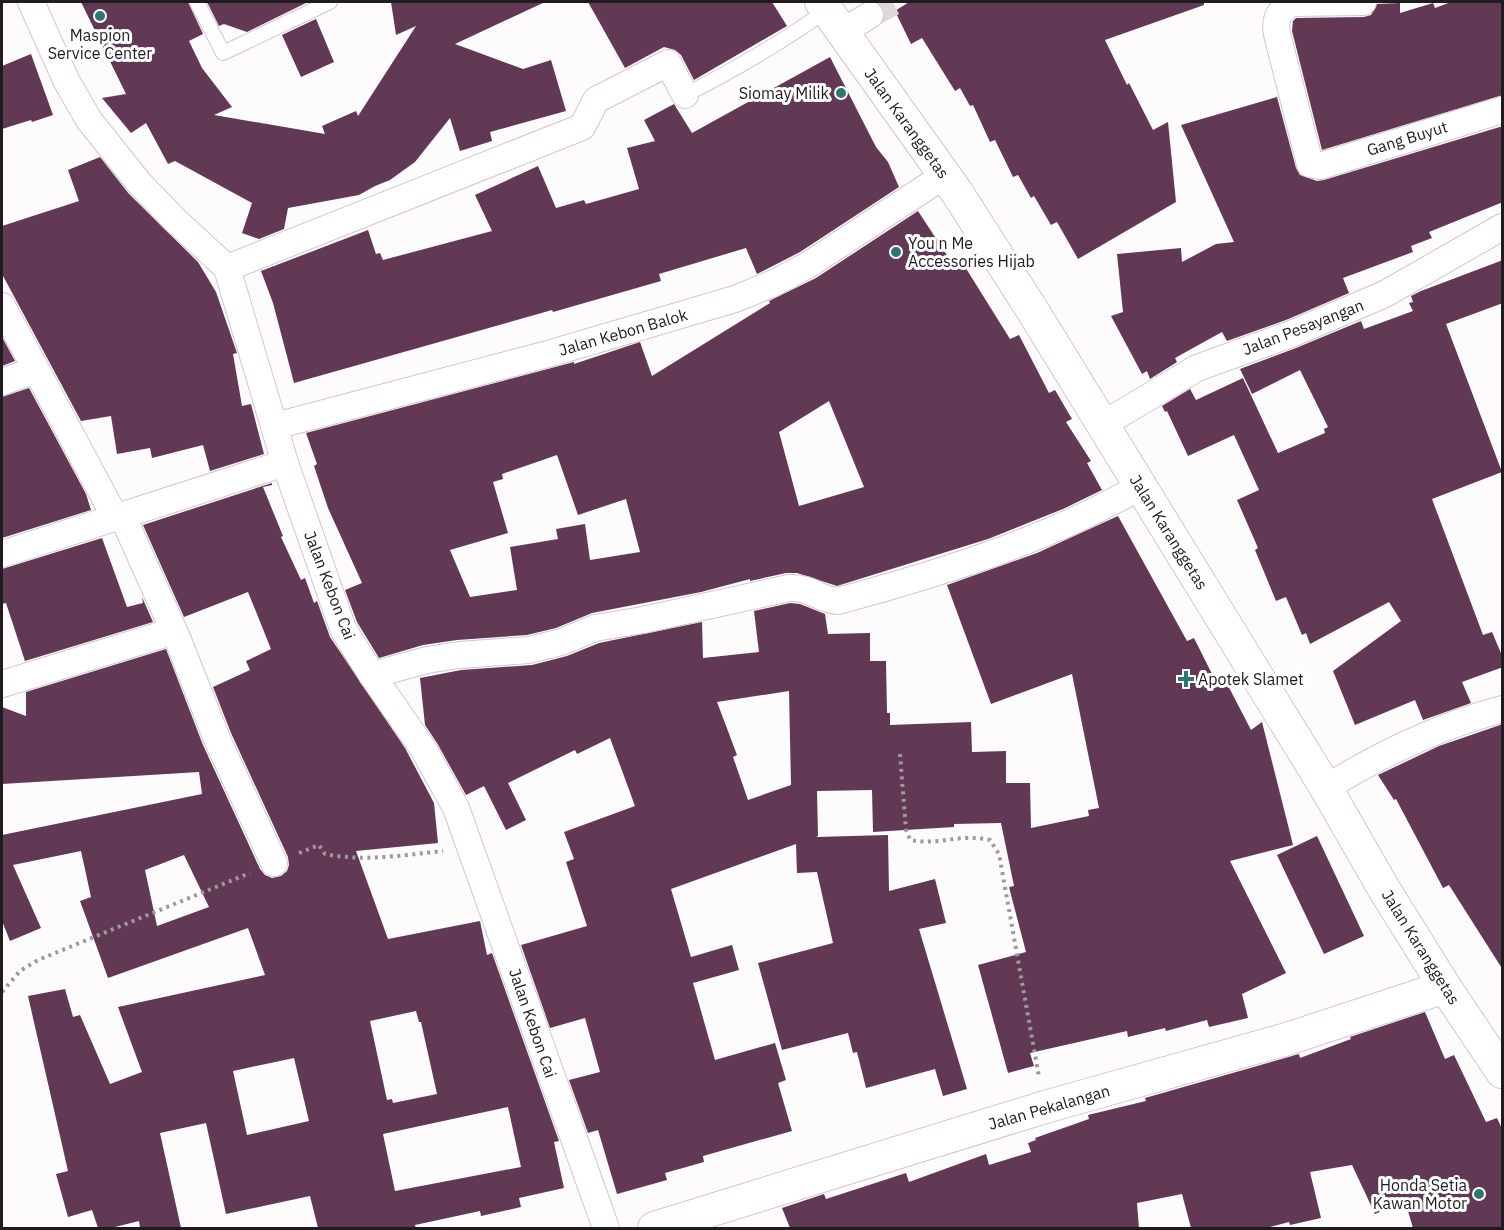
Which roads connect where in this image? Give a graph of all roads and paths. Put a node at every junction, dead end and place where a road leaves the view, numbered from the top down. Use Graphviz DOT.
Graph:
graph roads {
  1 [pos="31,2"];
  2 [pos="197,2"];
  3 [pos="330,2"];
  4 [pos="1363,2"];
  5 [pos="830,14"];
  6 [pos="870,15"];
  7 [pos="684,95"];
  8 [pos="1503,110"];
  9 [pos="945,175"];
  10 [pos="1503,227"];
  11 [pos="227,268"];
  12 [pos="2,306"];
  13 [pos="35,370"];
  14 [pos="2,382"];
  15 [pos="1102,424"];
  16 [pos="275,426"];
  17 [pos="285,463"];
  18 [pos="1141,486"];
  19 [pos="119,516"];
  20 [pos="2,554"];
  21 [pos="174,631"];
  22 [pos="372,675"];
  23 [pos="2,684"];
  24 [pos="1503,709"];
  25 [pos="900,754"];
  26 [pos="1326,788"];
  27 [pos="471,848"];
  28 [pos="274,863"];
  29 [pos="1445,987"];
  30 [pos="2,992"];
  31 [pos="1503,1072"];
  32 [pos="1044,1107"];
  33 [pos="606,1228"];
  34 [pos="654,1228"];
  1 -- 11 [label="street"];
  2 -- 3 [label="lane"];
  4 -- 8 [label="street, Gang Buyut"];
  5 -- 6 [label="street"];
  5 -- 7 [label="lane"];
  5 -- 9 [label="street, Jalan Karanggetas"];
  7 -- 11 [label="street"];
  9 -- 15 [label="street, Jalan Karanggetas"];
  9 -- 16 [label="street, Jalan Kebon Balok"];
  10 -- 15 [label="street, Jalan Pesayangan"];
  11 -- 16 [label="street, Jalan Kebon Cai"];
  12 -- 13 [label="street"];
  13 -- 14 [label="street"];
  13 -- 19 [label="street"];
  15 -- 18 [label="street, Jalan Karanggetas"];
  16 -- 17 [label="street, Jalan Kebon Cai"];
  17 -- 19 [label="street"];
  17 -- 22 [label="street, Jalan Kebon Cai"];
  18 -- 22 [label="street"];
  18 -- 26 [label="street, Jalan Karanggetas"];
  19 -- 20 [label="street"];
  19 -- 21 [label="street"];
  21 -- 23 [label="street"];
  21 -- 28 [label="street"];
  22 -- 27 [label="street, Jalan Kebon Cai"];
  24 -- 26 [label="street"];
  25 -- 32 [label="path"];
  26 -- 29 [label="street, Jalan Karanggetas"];
  27 -- 28 [label="path"];
  27 -- 33 [label="street, Jalan Kebon Cai"];
  28 -- 30 [label="path"];
  29 -- 31 [label="street, Jalan Karanggetas"];
  29 -- 32 [label="street, Jalan Pekalangan"];
  32 -- 34 [label="street, Jalan Pekalangan"];
}
